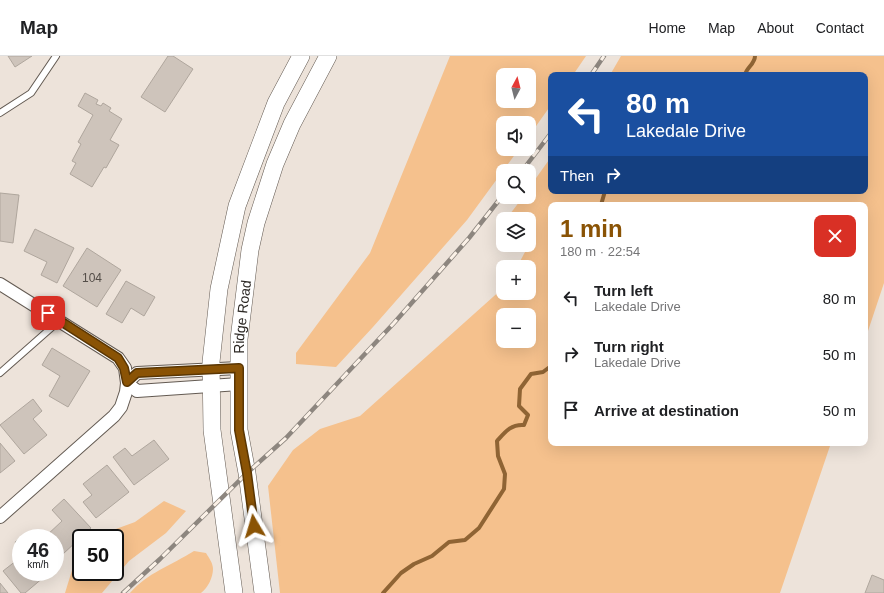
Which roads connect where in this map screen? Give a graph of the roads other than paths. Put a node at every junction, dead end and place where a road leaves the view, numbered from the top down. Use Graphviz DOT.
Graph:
graph roads {
  1 [pos="56,56"];
  2 [pos="301,56"];
  3 [pos="328,56"];
  4 [pos="0,113"];
  5 [pos="256,185"];
  6 [pos="0,284"];
  7 [pos="60,321"];
  8 [pos="211,369"];
  9 [pos="0,373"];
  10 [pos="239,376"];
  11 [pos="127,382"];
  12 [pos="211,386"];
  13 [pos="0,517"];
  14 [pos="234,593"];
  15 [pos="262,593"];
  1 -- 4 [label="lane"];
  2 -- 5 [label="main road, Ridge Road"];
  3 -- 5 [label="main road, Ridge Road"];
  5 -- 8 [label="main road, Ridge Road"];
  5 -- 10 [label="main road, Ridge Road"];
  6 -- 7 [label="street"];
  7 -- 9 [label="lane"];
  7 -- 11 [label="street"];
  8 -- 10 [label="street"];
  8 -- 11 [label="street"];
  8 -- 12 [label="main road, Ridge Road"];
  10 -- 12 [label="street"];
  10 -- 15 [label="main road, Ridge Road"];
  11 -- 12 [label="street"];
  11 -- 13 [label="street"];
  12 -- 14 [label="main road, Ridge Road"];
}
